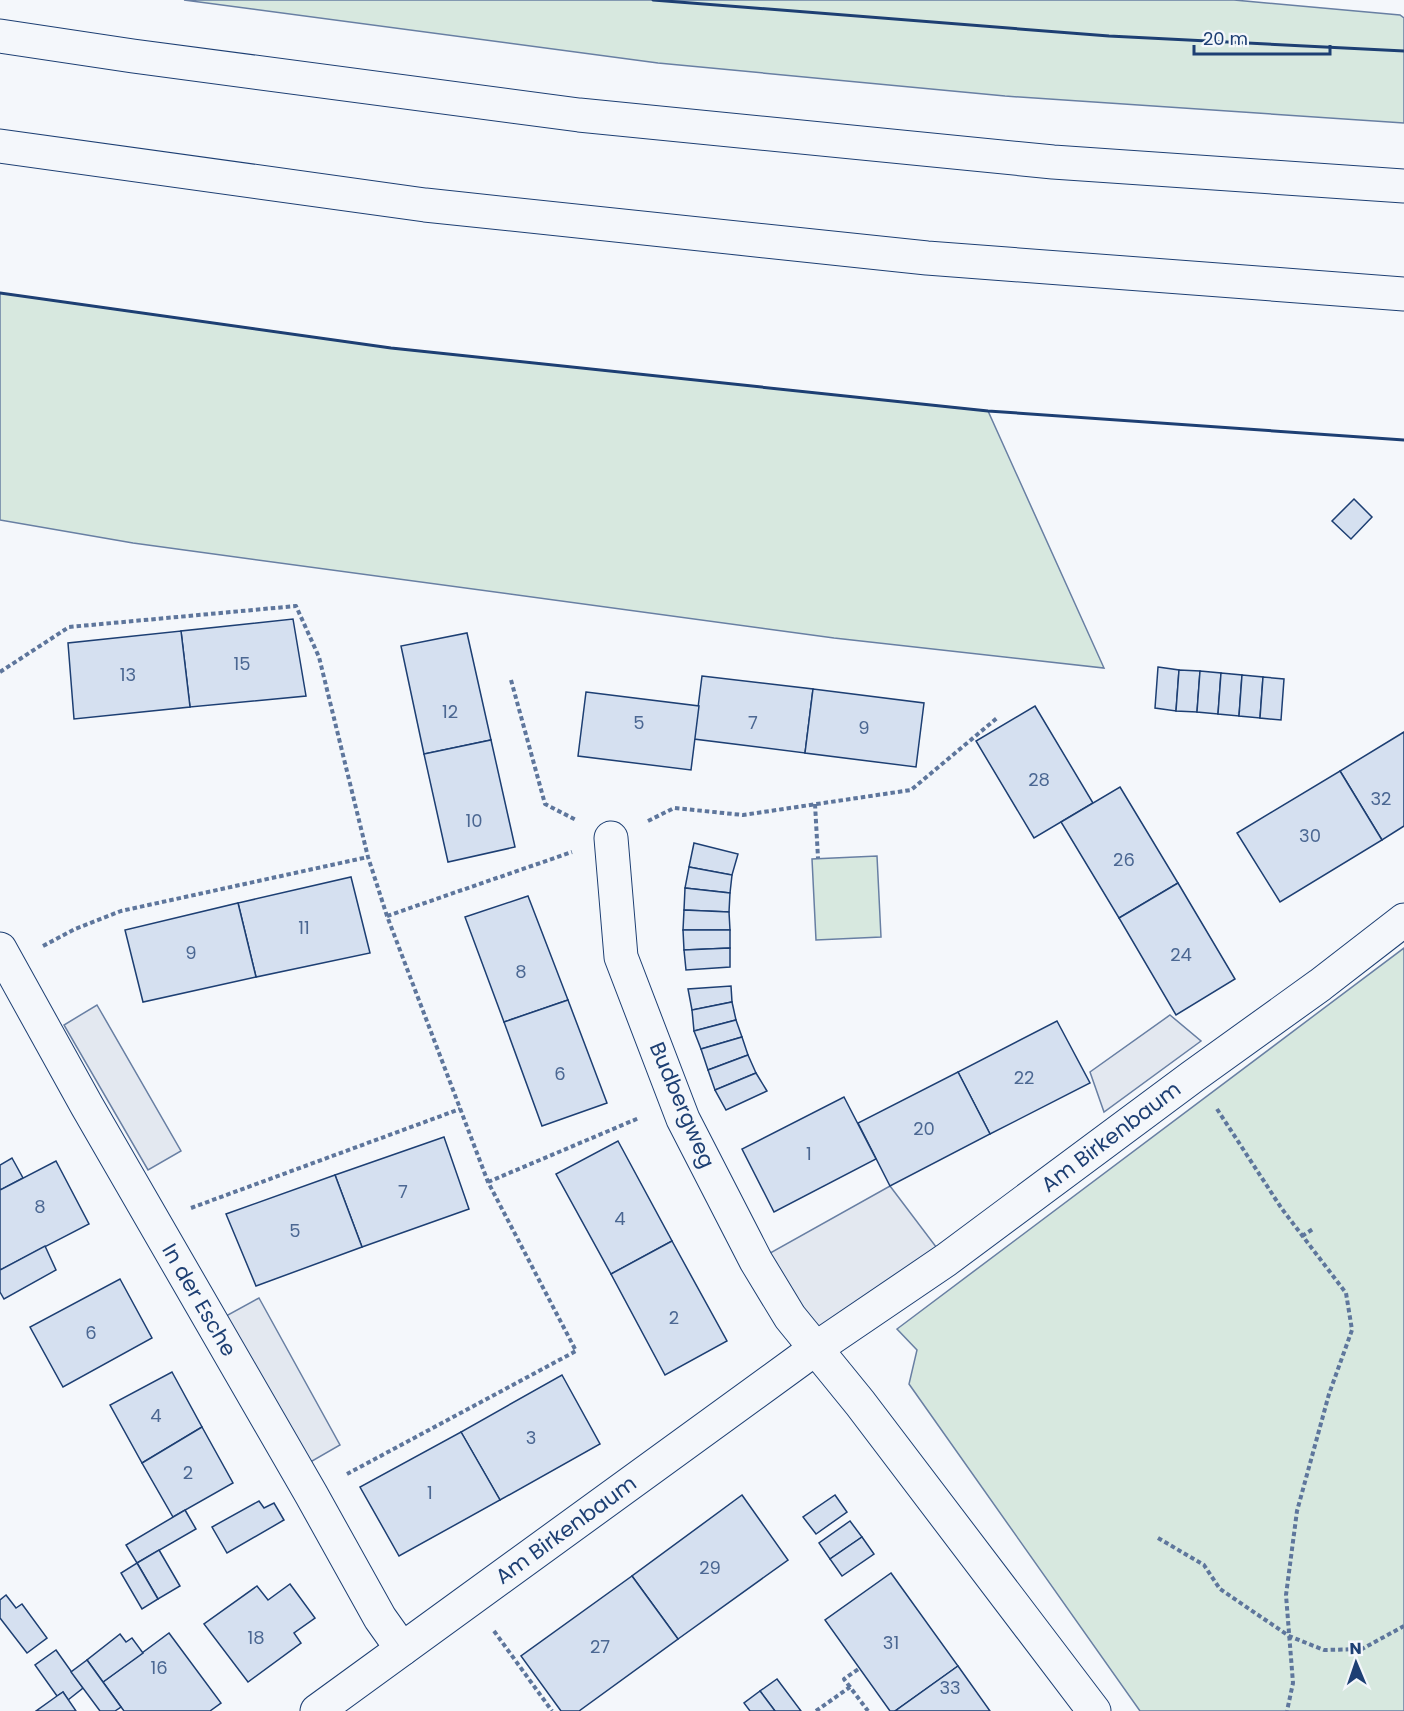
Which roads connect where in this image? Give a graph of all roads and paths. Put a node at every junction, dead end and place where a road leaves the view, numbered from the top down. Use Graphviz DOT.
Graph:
graph roads {
  1 [pos="0,36"];
  2 [pos="0,146"];
  3 [pos="1404,186"];
  4 [pos="1404,294"];
  5 [pos="0,672"];
  6 [pos="512,680"];
  7 [pos="997,718"];
  8 [pos="815,804"];
  9 [pos="611,838"];
  10 [pos="368,857"];
  11 [pos="818,858"];
  12 [pos="387,916"];
  13 [pos="1404,920"];
  14 [pos="4,956"];
  15 [pos="1192,1077"];
  16 [pos="677,1102"];
  17 [pos="460,1109"];
  18 [pos="488,1182"];
  19 [pos="154,1221"];
  20 [pos="1313,1229"];
  21 [pos="1302,1236"];
  22 [pos="815,1349"];
  23 [pos="311,1494"];
  24 [pos="1158,1538"];
  25 [pos="471,1599"];
  26 [pos="1404,1626"];
  27 [pos="1288,1636"];
  28 [pos="402,1649"];
  29 [pos="860,1668"];
  30 [pos="850,1687"];
  31 [pos="317,1711"];
  32 [pos="552,1711"];
  33 [pos="816,1711"];
  34 [pos="868,1711"];
  35 [pos="1094,1711"];
  36 [pos="1287,1711"];
  1 -- 3 [label="main road"];
  2 -- 4 [label="main road"];
  5 -- 10 [label="path"];
  6 -- 9 [label="path"];
  7 -- 8 [label="path"];
  8 -- 9 [label="path"];
  8 -- 11 [label="path"];
  9 -- 12 [label="path"];
  9 -- 16 [label="main road, Budbergweg"];
  10 -- 12 [label="path"];
  10 -- 14 [label="path"];
  12 -- 17 [label="path"];
  13 -- 15 [label="main road, Am Birkenbaum"];
  14 -- 19 [label="main road, In der Esche"];
  15 -- 21 [label="path"];
  15 -- 22 [label="main road, Am Birkenbaum"];
  16 -- 18 [label="path"];
  16 -- 22 [label="main road, Budbergweg"];
  17 -- 18 [label="path"];
  17 -- 19 [label="path"];
  18 -- 23 [label="path"];
  19 -- 23 [label="main road, In der Esche"];
  20 -- 21 [label="path"];
  21 -- 27 [label="path"];
  22 -- 25 [label="main road, Am Birkenbaum"];
  22 -- 35 [label="main road"];
  23 -- 28 [label="main road, In der Esche"];
  24 -- 27 [label="path"];
  25 -- 28 [label="main road, Am Birkenbaum"];
  25 -- 32 [label="path"];
  26 -- 27 [label="path"];
  27 -- 36 [label="path"];
  28 -- 31 [label="main road, Am Birkenbaum"];
  29 -- 30 [label="path"];
  30 -- 33 [label="path"];
  30 -- 34 [label="path"];
}
